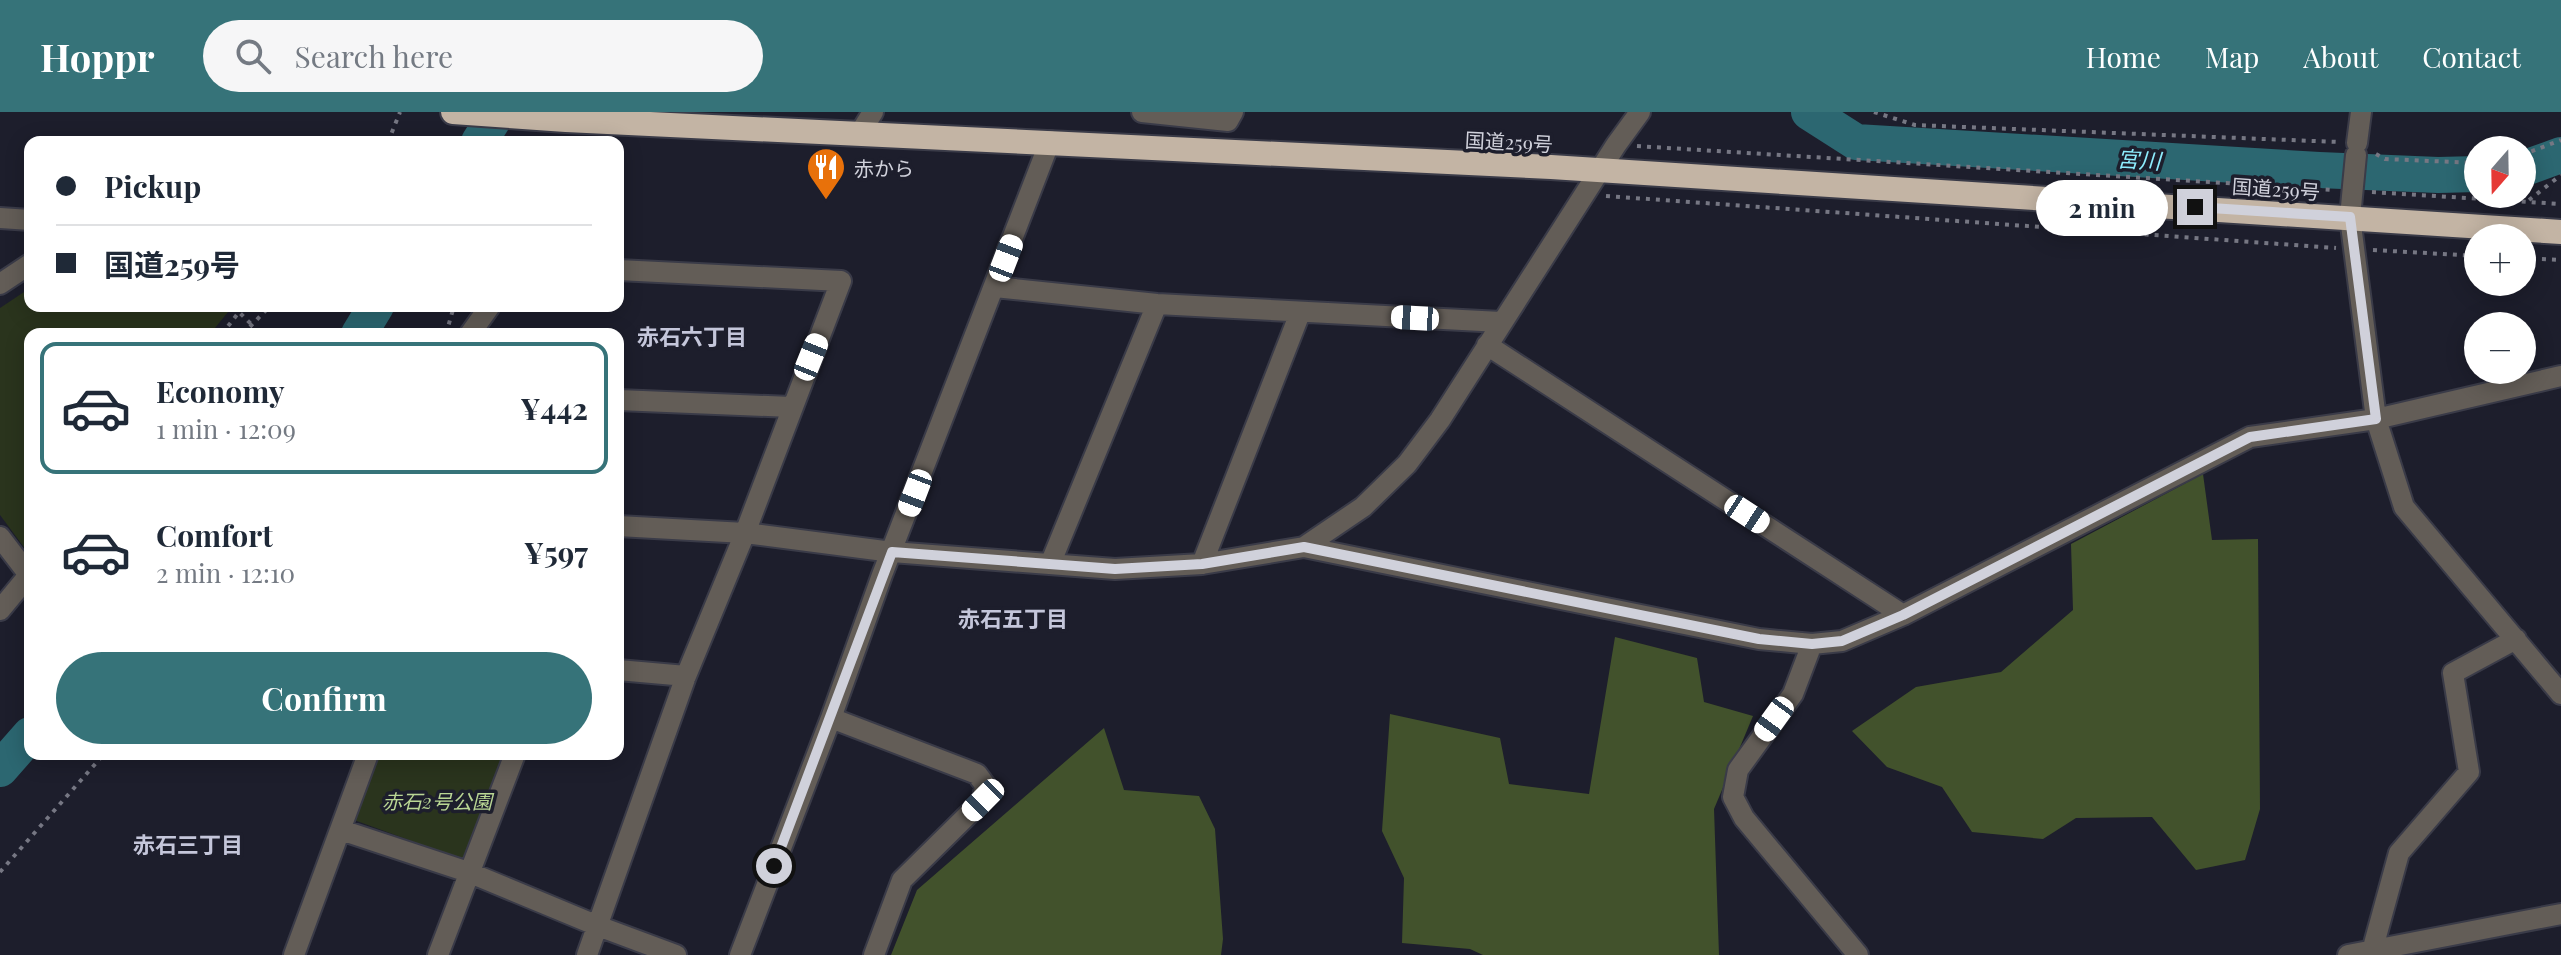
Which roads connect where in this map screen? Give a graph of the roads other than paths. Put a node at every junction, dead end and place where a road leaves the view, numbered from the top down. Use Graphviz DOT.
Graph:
graph roads {
  1 [pos="453,112"];
  2 [pos="1142,112"];
  3 [pos="1233,112"];
  4 [pos="1640,112"];
  5 [pos="2361,112"];
  6 [pos="867,122"];
  7 [pos="1050,141"];
  8 [pos="1600,170"];
  9 [pos="2350,217"];
  10 [pos="0,218"];
  11 [pos="24,220"];
  12 [pos="2561,232"];
  13 [pos="24,268"];
  14 [pos="624,270"];
  15 [pos="0,284"];
  16 [pos="995,287"];
  17 [pos="1157,304"];
  18 [pos="1300,313"];
  19 [pos="1501,322"];
  20 [pos="1487,345"];
  21 [pos="2561,376"];
  22 [pos="624,400"];
  23 [pos="791,407"];
  24 [pos="2376,419"];
  25 [pos="624,526"];
  26 [pos="745,533"];
  27 [pos="0,537"];
  28 [pos="1304,547"];
  29 [pos="892,552"];
  30 [pos="1051,562"];
  31 [pos="1202,564"];
  32 [pos="24,568"];
  33 [pos="24,581"];
  34 [pos="0,610"];
  35 [pos="1903,615"];
  36 [pos="2516,639"];
  37 [pos="1812,644"];
  38 [pos="624,671"];
  39 [pos="686,676"];
  40 [pos="2561,694"];
  41 [pos="831,718"];
  42 [pos="366,760"];
  43 [pos="513,760"];
  44 [pos="341,830"];
  45 [pos="468,872"];
  46 [pos="2561,914"];
  47 [pos="598,926"];
  48 [pos="2370,953"];
  49 [pos="294,955"];
  50 [pos="438,955"];
  51 [pos="587,955"];
  52 [pos="676,955"];
  53 [pos="740,955"];
  54 [pos="874,955"];
  55 [pos="1858,955"];
  56 [pos="2348,955"];
  1 -- 6 [label="highway, 国道259号"];
  2 -- 3 [label="street"];
  4 -- 8 [label="street"];
  5 -- 9 [label="street"];
  6 -- 7 [label="highway, 国道259号"];
  7 -- 8 [label="highway, 国道259号"];
  7 -- 16 [label="street"];
  8 -- 9 [label="highway, 国道259号"];
  8 -- 19 [label="street"];
  9 -- 12 [label="highway, 国道259号"];
  9 -- 24 [label="street"];
  10 -- 11 [label="street"];
  13 -- 15 [label="street"];
  14 -- 23 [label="street"];
  16 -- 17 [label="street"];
  16 -- 29 [label="street"];
  17 -- 18 [label="street"];
  17 -- 30 [label="street"];
  18 -- 19 [label="street"];
  18 -- 31 [label="street"];
  19 -- 20 [label="street"];
  20 -- 28 [label="street"];
  20 -- 35 [label="street"];
  21 -- 24 [label="street"];
  22 -- 23 [label="street"];
  23 -- 26 [label="street"];
  24 -- 35 [label="street"];
  24 -- 36 [label="street"];
  25 -- 26 [label="street"];
  26 -- 29 [label="street"];
  26 -- 39 [label="street"];
  27 -- 32 [label="street"];
  28 -- 31 [label="street"];
  28 -- 37 [label="street"];
  29 -- 30 [label="street"];
  29 -- 41 [label="street"];
  30 -- 31 [label="street"];
  33 -- 34 [label="street"];
  35 -- 37 [label="street"];
  36 -- 40 [label="street"];
  36 -- 48 [label="street"];
  37 -- 55 [label="street"];
  38 -- 39 [label="street"];
  39 -- 47 [label="street"];
  41 -- 53 [label="street"];
  41 -- 54 [label="street"];
  42 -- 44 [label="street"];
  43 -- 45 [label="street"];
  44 -- 45 [label="street"];
  44 -- 49 [label="street"];
  45 -- 47 [label="street"];
  45 -- 50 [label="street"];
  46 -- 48 [label="street"];
  47 -- 51 [label="street"];
  47 -- 52 [label="street"];
  48 -- 56 [label="street"];
}
